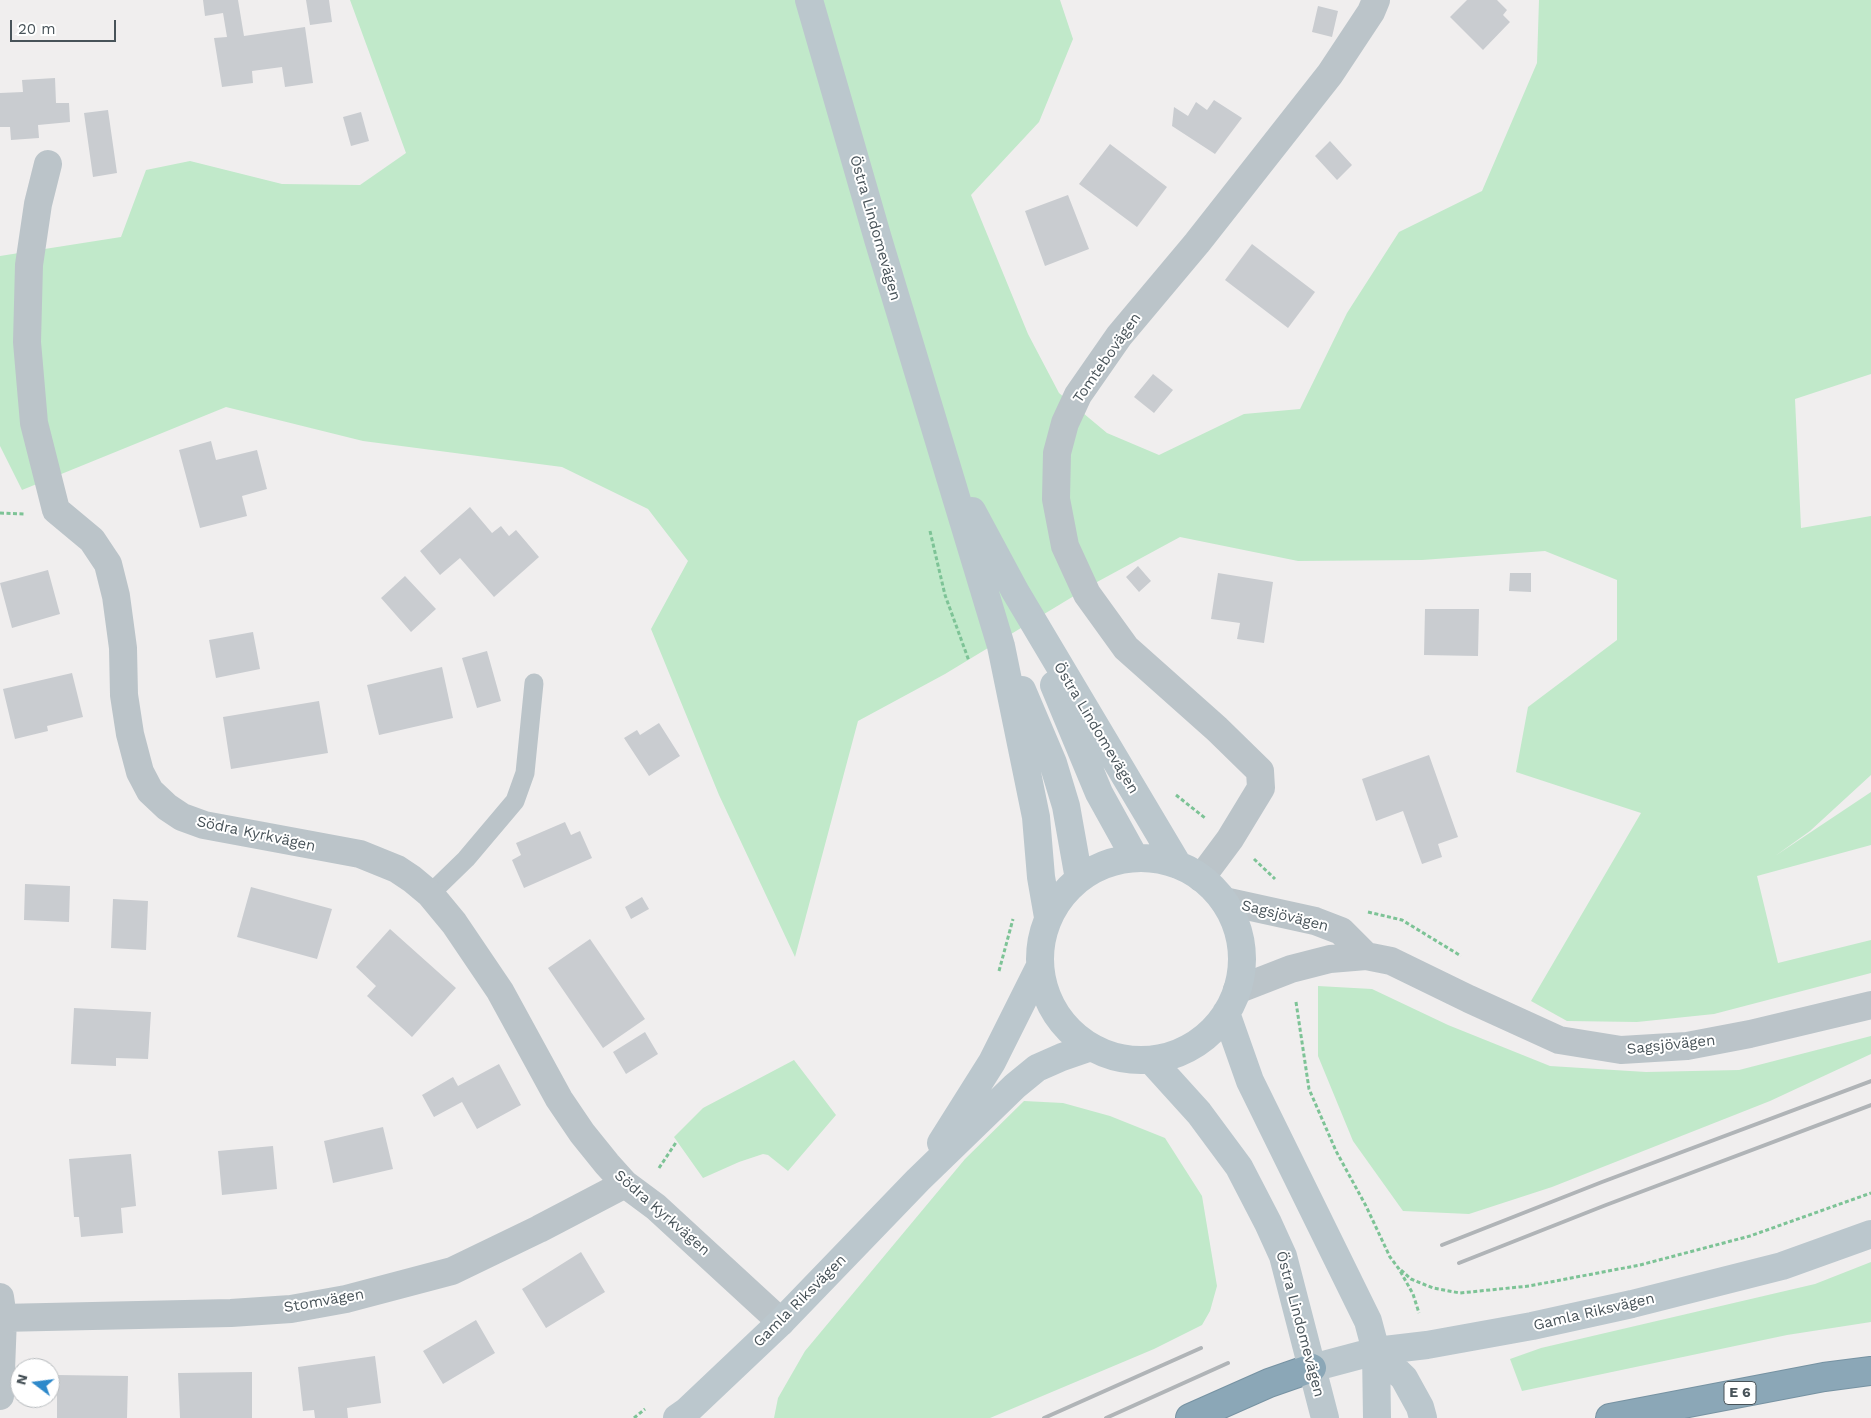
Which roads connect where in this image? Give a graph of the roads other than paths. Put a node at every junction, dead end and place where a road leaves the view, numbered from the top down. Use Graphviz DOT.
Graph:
graph roads {
  1 [pos="809,0"];
  2 [pos="1376,0"];
  3 [pos="48,164"];
  4 [pos="943,456"];
  5 [pos="1015,591"];
  6 [pos="1001,646"];
  7 [pos="534,683"];
  8 [pos="1135,858"];
  9 [pos="1178,865"];
  10 [pos="1201,878"];
  11 [pos="1079,879"];
  12 [pos="430,894"];
  13 [pos="1224,901"];
  14 [pos="1048,917"];
  15 [pos="1366,956"];
  16 [pos="1040,966"];
  17 [pos="1231,1001"];
  18 [pos="1871,1005"];
  19 [pos="1091,1047"];
  20 [pos="1151,1060"];
  21 [pos="918,1180"];
  22 [pos="626,1184"];
  23 [pos="1871,1234"];
  24 [pos="1,1311"];
  25 [pos="781,1322"];
  26 [pos="1376,1350"];
  27 [pos="1312,1368"];
  28 [pos="1871,1371"];
  29 [pos="0,1396"];
  30 [pos="1421,1413"];
  31 [pos="1377,1416"];
  32 [pos="677,1418"];
  33 [pos="1190,1418"];
  34 [pos="1325,1418"];
  35 [pos="1610,1418"];
  1 -- 4 [label="street, Östra Lindomevägen"];
  2 -- 10 [label="street, Tomtebovägen"];
  3 -- 12 [label="street, Södra Kyrkvägen"];
  4 -- 5 [label="street, Östra Lindomevägen"];
  4 -- 6 [label="street, Östra Lindomevägen"];
  5 -- 8 [label="street, Östra Lindomevägen"];
  5 -- 9 [label="street, Östra Lindomevägen"];
  6 -- 11 [label="street, Östra Lindomevägen"];
  6 -- 14 [label="street, Östra Lindomevägen"];
  7 -- 12 [label="lane"];
  8 -- 9 [label="street, Gamla Riksvägen"];
  8 -- 11 [label="street, Gamla Riksvägen"];
  9 -- 10 [label="street, Gamla Riksvägen"];
  10 -- 13 [label="street, Gamla Riksvägen"];
  11 -- 14 [label="street, Gamla Riksvägen"];
  12 -- 22 [label="street, Södra Kyrkvägen"];
  13 -- 15 [label="street, Sagsjövägen"];
  13 -- 17 [label="street, Gamla Riksvägen"];
  14 -- 16 [label="street, Gamla Riksvägen"];
  15 -- 17 [label="street, Sagsjövägen"];
  15 -- 18 [label="street, Sagsjövägen"];
  16 -- 19 [label="street, Gamla Riksvägen"];
  16 -- 21 [label="street, Gamla Riksvägen"];
  17 -- 20 [label="street, Gamla Riksvägen"];
  17 -- 26 [label="street"];
  19 -- 20 [label="street, Gamla Riksvägen"];
  19 -- 21 [label="street, Gamla Riksvägen"];
  20 -- 27 [label="street, Östra Lindomevägen"];
  21 -- 25 [label="street, Gamla Riksvägen"];
  22 -- 24 [label="street, Stomvägen"];
  22 -- 25 [label="street, Södra Kyrkvägen"];
  23 -- 26 [label="street, Gamla Riksvägen"];
  24 -- 29 [label="street"];
  25 -- 32 [label="street, Gamla Riksvägen"];
  26 -- 27 [label="street, Gamla Riksvägen"];
  26 -- 30 [label="street"];
  26 -- 31 [label="street"];
  27 -- 33 [label="highway"];
  27 -- 34 [label="street, Östra Lindomevägen"];
  28 -- 35 [label="highway, E 6"];
}
